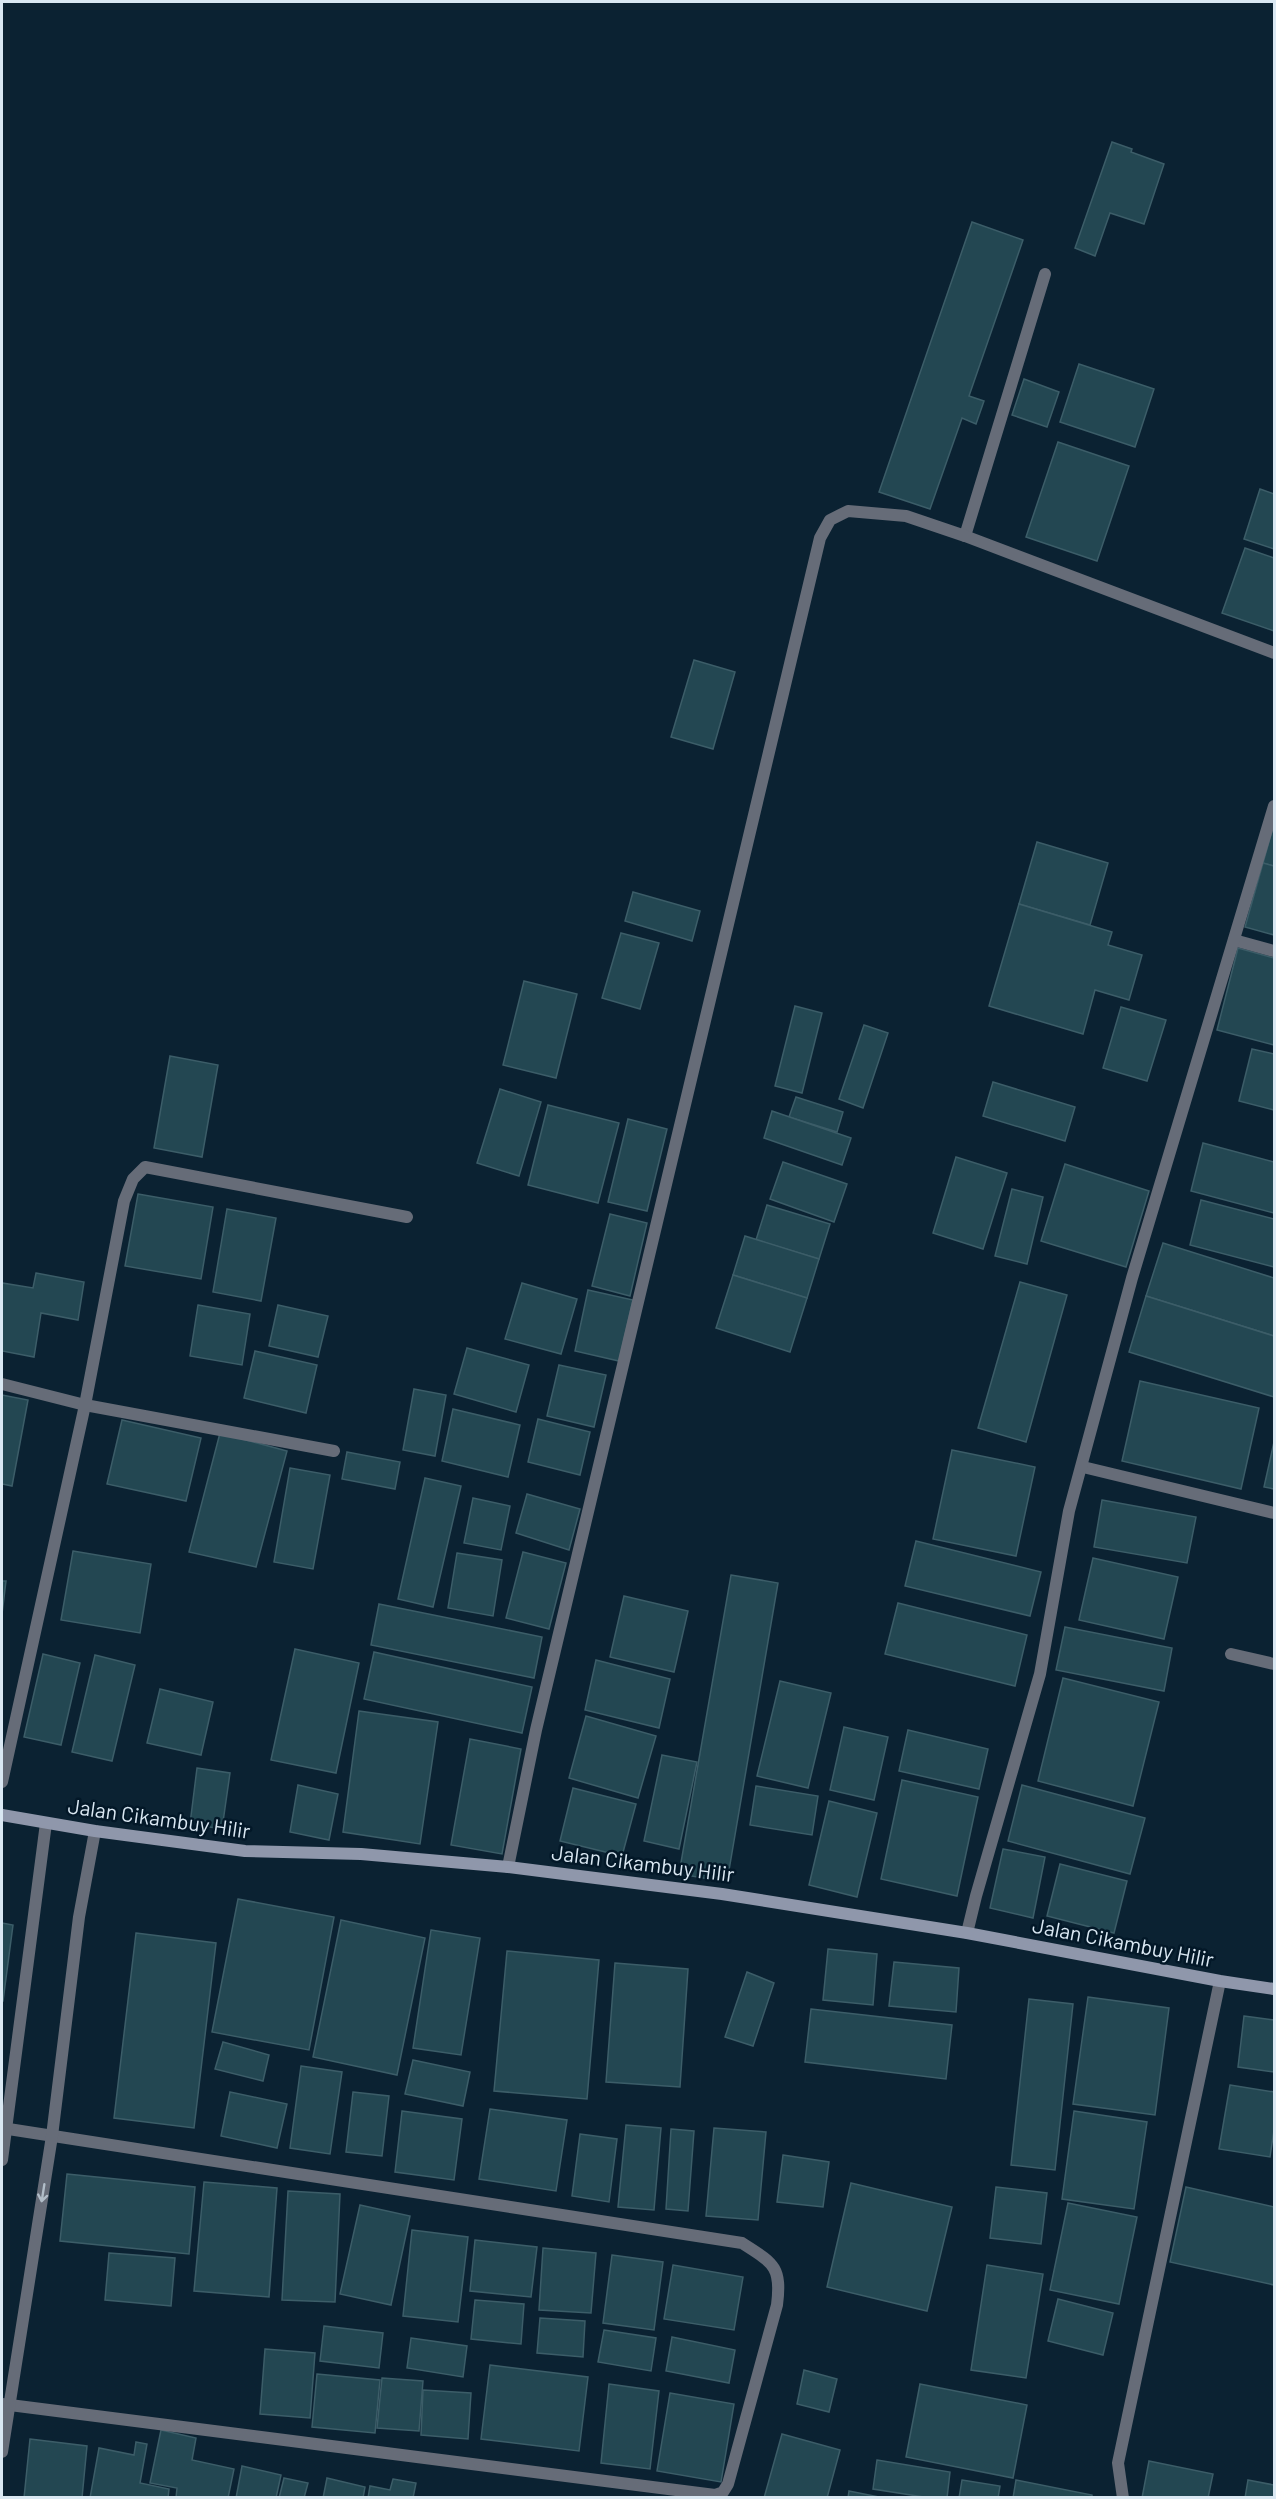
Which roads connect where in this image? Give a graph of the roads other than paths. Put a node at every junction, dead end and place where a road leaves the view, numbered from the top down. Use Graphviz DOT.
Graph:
graph roads {
  1 [pos="1045,274"];
  2 [pos="965,536"];
  3 [pos="1275,652"];
  4 [pos="1275,806"];
  5 [pos="1234,940"];
  6 [pos="1275,951"];
  7 [pos="407,1217"];
  8 [pos="2,1384"];
  9 [pos="85,1405"];
  10 [pos="334,1451"];
  11 [pos="1083,1467"];
  12 [pos="1275,1513"];
  13 [pos="1231,1654"];
  14 [pos="1275,1664"];
  15 [pos="2,1782"];
  16 [pos="2,1815"];
  17 [pos="46,1823"];
  18 [pos="95,1831"];
  19 [pos="508,1867"];
  20 [pos="967,1933"];
  21 [pos="1220,1981"];
  22 [pos="1275,1989"];
  23 [pos="4,2129"];
  24 [pos="52,2136"];
  25 [pos="2,2160"];
  26 [pos="5,2405"];
  27 [pos="2,2452"];
  28 [pos="1123,2498"];
  1 -- 2 [label="street"];
  2 -- 3 [label="street"];
  2 -- 19 [label="street"];
  4 -- 5 [label="street"];
  5 -- 6 [label="street"];
  5 -- 11 [label="street"];
  7 -- 9 [label="street"];
  8 -- 9 [label="street"];
  9 -- 10 [label="street"];
  9 -- 15 [label="street"];
  11 -- 12 [label="street"];
  11 -- 20 [label="street"];
  13 -- 14 [label="street"];
  16 -- 17 [label="street, Jalan Cikambuy Hilir"];
  17 -- 18 [label="street, Jalan Cikambuy Hilir"];
  17 -- 23 [label="street"];
  18 -- 19 [label="street, Jalan Cikambuy Hilir"];
  18 -- 24 [label="street"];
  19 -- 20 [label="street, Jalan Cikambuy Hilir"];
  20 -- 21 [label="street, Jalan Cikambuy Hilir"];
  21 -- 22 [label="street, Jalan Cikambuy Hilir"];
  21 -- 28 [label="street"];
  23 -- 24 [label="street"];
  23 -- 25 [label="street"];
  24 -- 26 [label="street, one-way"];
  24 -- 26 [label="street"];
  26 -- 27 [label="street"];
}
